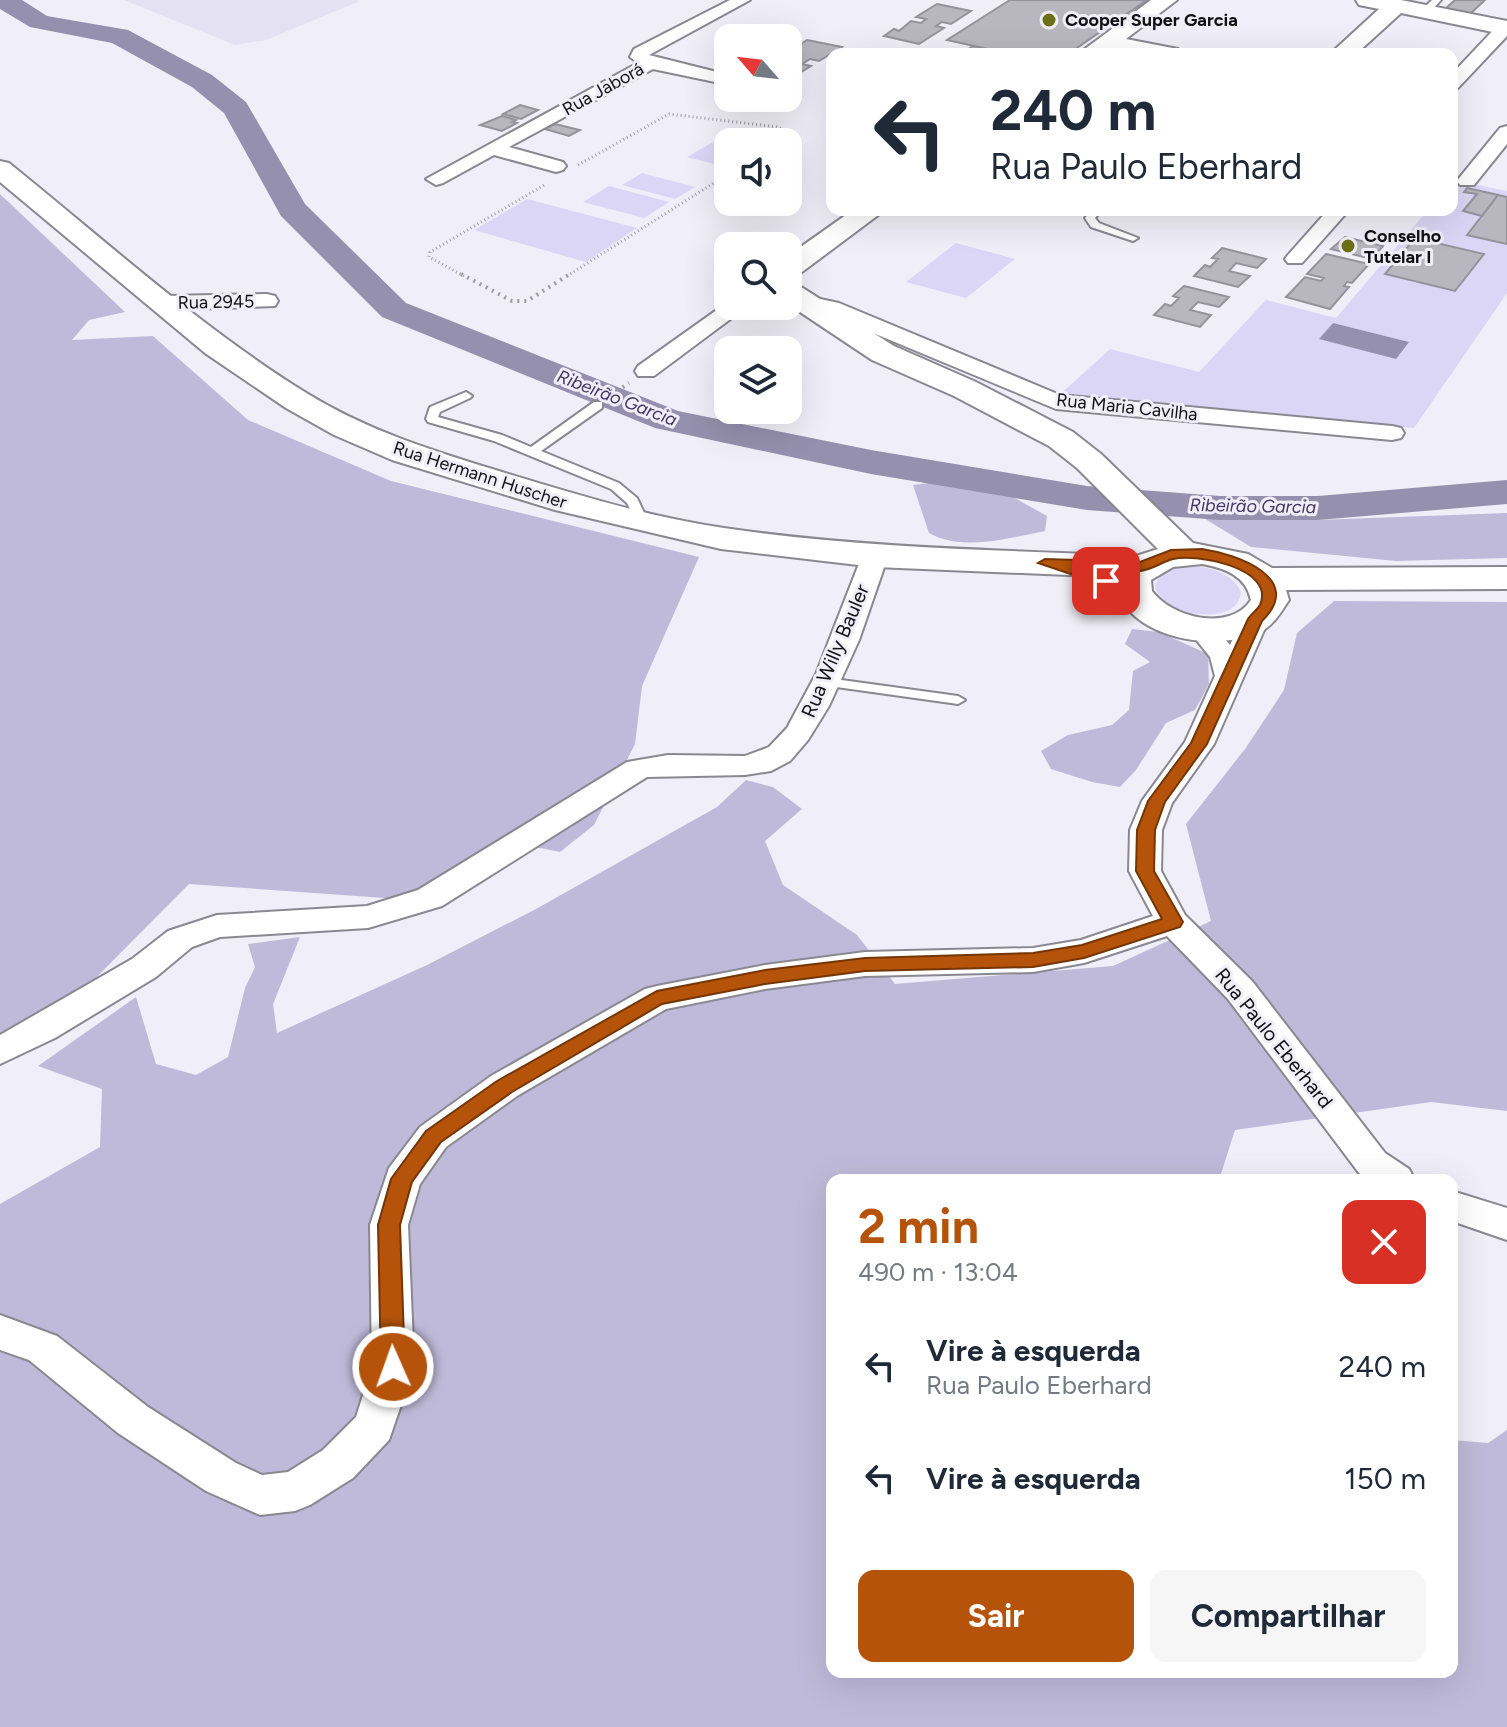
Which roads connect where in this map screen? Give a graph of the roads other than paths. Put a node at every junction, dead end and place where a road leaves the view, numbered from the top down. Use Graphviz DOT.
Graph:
graph roads {
  1 [pos="742,0"];
  2 [pos="1166,0"];
  3 [pos="1369,0"];
  4 [pos="1396,6"];
  5 [pos="1431,6"];
  6 [pos="1506,27"];
  7 [pos="1098,48"];
  8 [pos="1349,48"];
  9 [pos="651,63"];
  10 [pos="714,77"];
  11 [pos="1458,78"];
  12 [pos="1507,132"];
  13 [pos="493,149"];
  14 [pos="0,169"];
  15 [pos="559,172"];
  16 [pos="436,179"];
  17 [pos="1467,181"];
  18 [pos="863,216"];
  19 [pos="1092,216"];
  20 [pos="1334,216"];
  21 [pos="1133,238"];
  22 [pos="802,259"];
  23 [pos="1295,259"];
  24 [pos="802,299"];
  25 [pos="802,300"];
  26 [pos="267,301"];
  27 [pos="165,303"];
  28 [pos="717,320"];
  29 [pos="646,371"];
  30 [pos="466,396"];
  31 [pos="598,405"];
  32 [pos="1392,433"];
  33 [pos="532,452"];
  34 [pos="642,521"];
  35 [pos="1183,553"];
  36 [pos="875,556"];
  37 [pos="1507,578"];
  38 [pos="1263,579"];
  39 [pos="1138,580"];
  40 [pos="1255,619"];
  41 [pos="1201,628"];
  42 [pos="1230,678"];
  43 [pos="827,682"];
  44 [pos="958,700"];
  45 [pos="1173,922"];
  46 [pos="0,1051"];
  47 [pos="1388,1174"];
  48 [pos="1458,1208"];
  49 [pos="1507,1224"];
  50 [pos="0,1332"];
  1 -- 9 [label="street, Rua Jaborá"];
  2 -- 7 [label="main road"];
  3 -- 4 [label="main road"];
  4 -- 5 [label="main road"];
  4 -- 8 [label="main road"];
  5 -- 6 [label="main road"];
  6 -- 11 [label="street"];
  9 -- 10 [label="street"];
  9 -- 13 [label="street, Rua Jaborá"];
  12 -- 17 [label="street"];
  13 -- 15 [label="street"];
  13 -- 16 [label="street, Rua Jaborá"];
  14 -- 27 [label="main road, Rua Hermann Huscher"];
  18 -- 22 [label="main road"];
  19 -- 21 [label="lane"];
  20 -- 23 [label="street"];
  24 -- 32 [label="street, Rua Maria Cavilha"];
  25 -- 35 [label="main road"];
  26 -- 27 [label="street, Rua 2945"];
  27 -- 34 [label="main road, Rua Hermann Huscher"];
  28 -- 29 [label="street"];
  30 -- 33 [label="lane"];
  31 -- 33 [label="lane"];
  33 -- 34 [label="lane"];
  34 -- 36 [label="main road, Rua Hermann Huscher"];
  35 -- 38 [label="main road"];
  35 -- 39 [label="main road"];
  36 -- 39 [label="main road, Rua Hermann Huscher"];
  36 -- 43 [label="street, Rua Willy Bauler"];
  37 -- 38 [label="main road"];
  38 -- 40 [label="main road"];
  39 -- 41 [label="main road"];
  40 -- 41 [label="main road"];
  40 -- 42 [label="street, Rua Paulo Eberhard"];
  41 -- 42 [label="street"];
  42 -- 45 [label="street, Rua Paulo Eberhard"];
  43 -- 44 [label="lane"];
  43 -- 46 [label="street, Rua Willy Bauler"];
  45 -- 47 [label="street, Rua Paulo Eberhard"];
  45 -- 50 [label="street"];
  48 -- 49 [label="street"];
}
